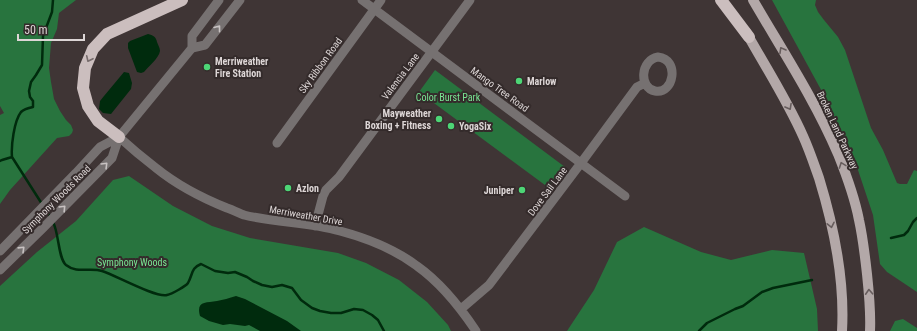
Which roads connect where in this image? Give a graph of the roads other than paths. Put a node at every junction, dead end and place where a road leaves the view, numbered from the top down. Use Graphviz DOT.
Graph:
graph roads {
  1 [pos="182,0"];
  2 [pos="219,0"];
  3 [pos="240,0"];
  4 [pos="362,0"];
  5 [pos="381,0"];
  6 [pos="470,0"];
  7 [pos="721,0"];
  8 [pos="729,0"];
  9 [pos="753,0"];
  10 [pos="374,9"];
  11 [pos="749,37"];
  12 [pos="192,48"];
  13 [pos="432,52"];
  14 [pos="645,83"];
  15 [pos="118,137"];
  16 [pos="277,143"];
  17 [pos="582,163"];
  18 [pos="625,196"];
  19 [pos="315,226"];
  20 [pos="0,251"];
  21 [pos="0,270"];
  22 [pos="461,309"];
  23 [pos="476,331"];
  24 [pos="842,331"];
  25 [pos="870,331"];
  1 -- 15 [label="highway, one-way"];
  2 -- 12 [label="street, Symphony Woods Road"];
  12 -- 3 [label="street, Symphony Woods Road, one-way"];
  4 -- 10 [label="street, Mango Tree Road"];
  5 -- 10 [label="street, Sky Ribbon Road"];
  6 -- 13 [label="street, Valencia Lane"];
  7 -- 11 [label="highway"];
  8 -- 11 [label="main road"];
  25 -- 9 [label="main road, Broken Land Parkway, one-way"];
  10 -- 13 [label="street, Mango Tree Road"];
  10 -- 16 [label="street, Sky Ribbon Road"];
  11 -- 24 [label="main road, one-way"];
  12 -- 15 [label="street, Symphony Woods Road"];
  13 -- 17 [label="street, Mango Tree Road"];
  13 -- 19 [label="street, Valencia Lane"];
  14 -- 17 [label="street, Dove Sail Lane"];
  15 -- 19 [label="street, Merriweather Drive"];
  15 -- 20 [label="street, Symphony Woods Road"];
  21 -- 15 [label="street, Symphony Woods Road, one-way"];
  17 -- 18 [label="street, Mango Tree Road"];
  17 -- 22 [label="street, Dove Sail Lane"];
  19 -- 22 [label="street, Merriweather Drive"];
  22 -- 23 [label="street, Merriweather Drive"];
}
